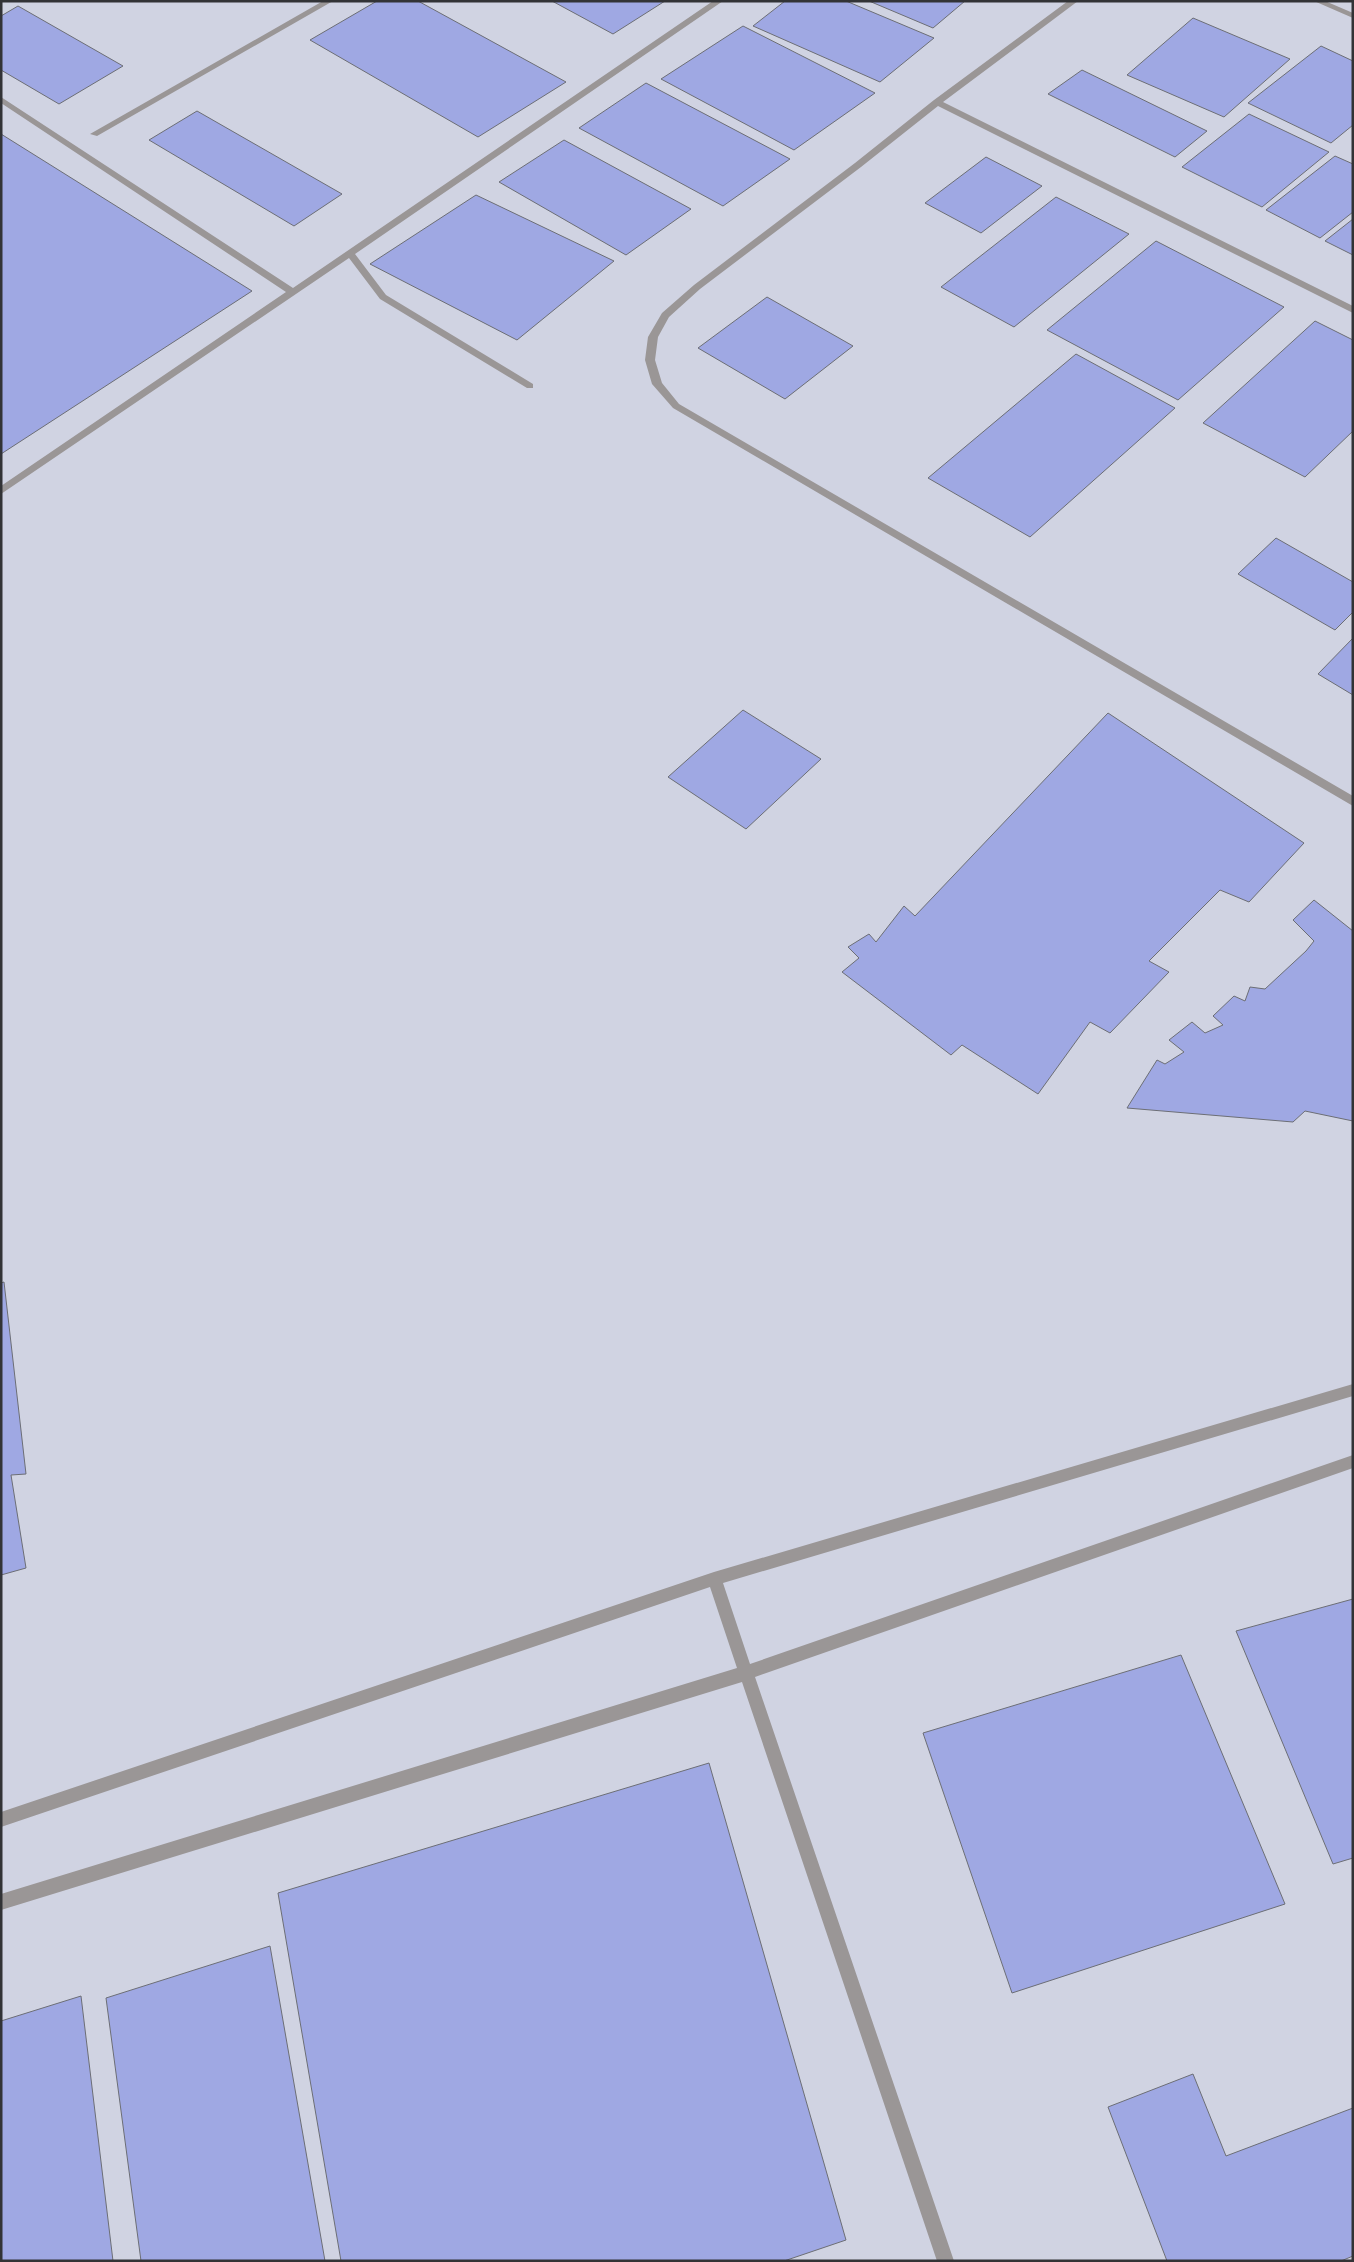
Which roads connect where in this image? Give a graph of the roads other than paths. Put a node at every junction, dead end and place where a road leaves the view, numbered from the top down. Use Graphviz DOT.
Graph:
graph roads {
  1 [pos="330,1"];
  2 [pos="718,1"];
  3 [pos="1074,1"];
  4 [pos="1318,1"];
  5 [pos="1353,16"];
  6 [pos="1,99"];
  7 [pos="937,102"];
  8 [pos="94,134"];
  9 [pos="350,253"];
  10 [pos="293,292"];
  11 [pos="1353,310"];
  12 [pos="530,386"];
  13 [pos="1,491"];
  14 [pos="1353,802"];
  15 [pos="1353,1390"];
  16 [pos="1353,1461"];
  17 [pos="714,1579"];
  18 [pos="746,1673"];
  19 [pos="1,1820"];
  20 [pos="1,1902"];
  21 [pos="946,2261"];
  1 -- 8 [label="street"];
  2 -- 9 [label="street"];
  3 -- 7 [label="street"];
  4 -- 5 [label="street"];
  6 -- 10 [label="street"];
  7 -- 11 [label="street"];
  7 -- 14 [label="street"];
  9 -- 10 [label="street"];
  9 -- 12 [label="street"];
  10 -- 13 [label="street"];
  15 -- 17 [label="street"];
  16 -- 18 [label="street"];
  17 -- 18 [label="street"];
  17 -- 19 [label="street"];
  18 -- 20 [label="street"];
  18 -- 21 [label="street"];
}
